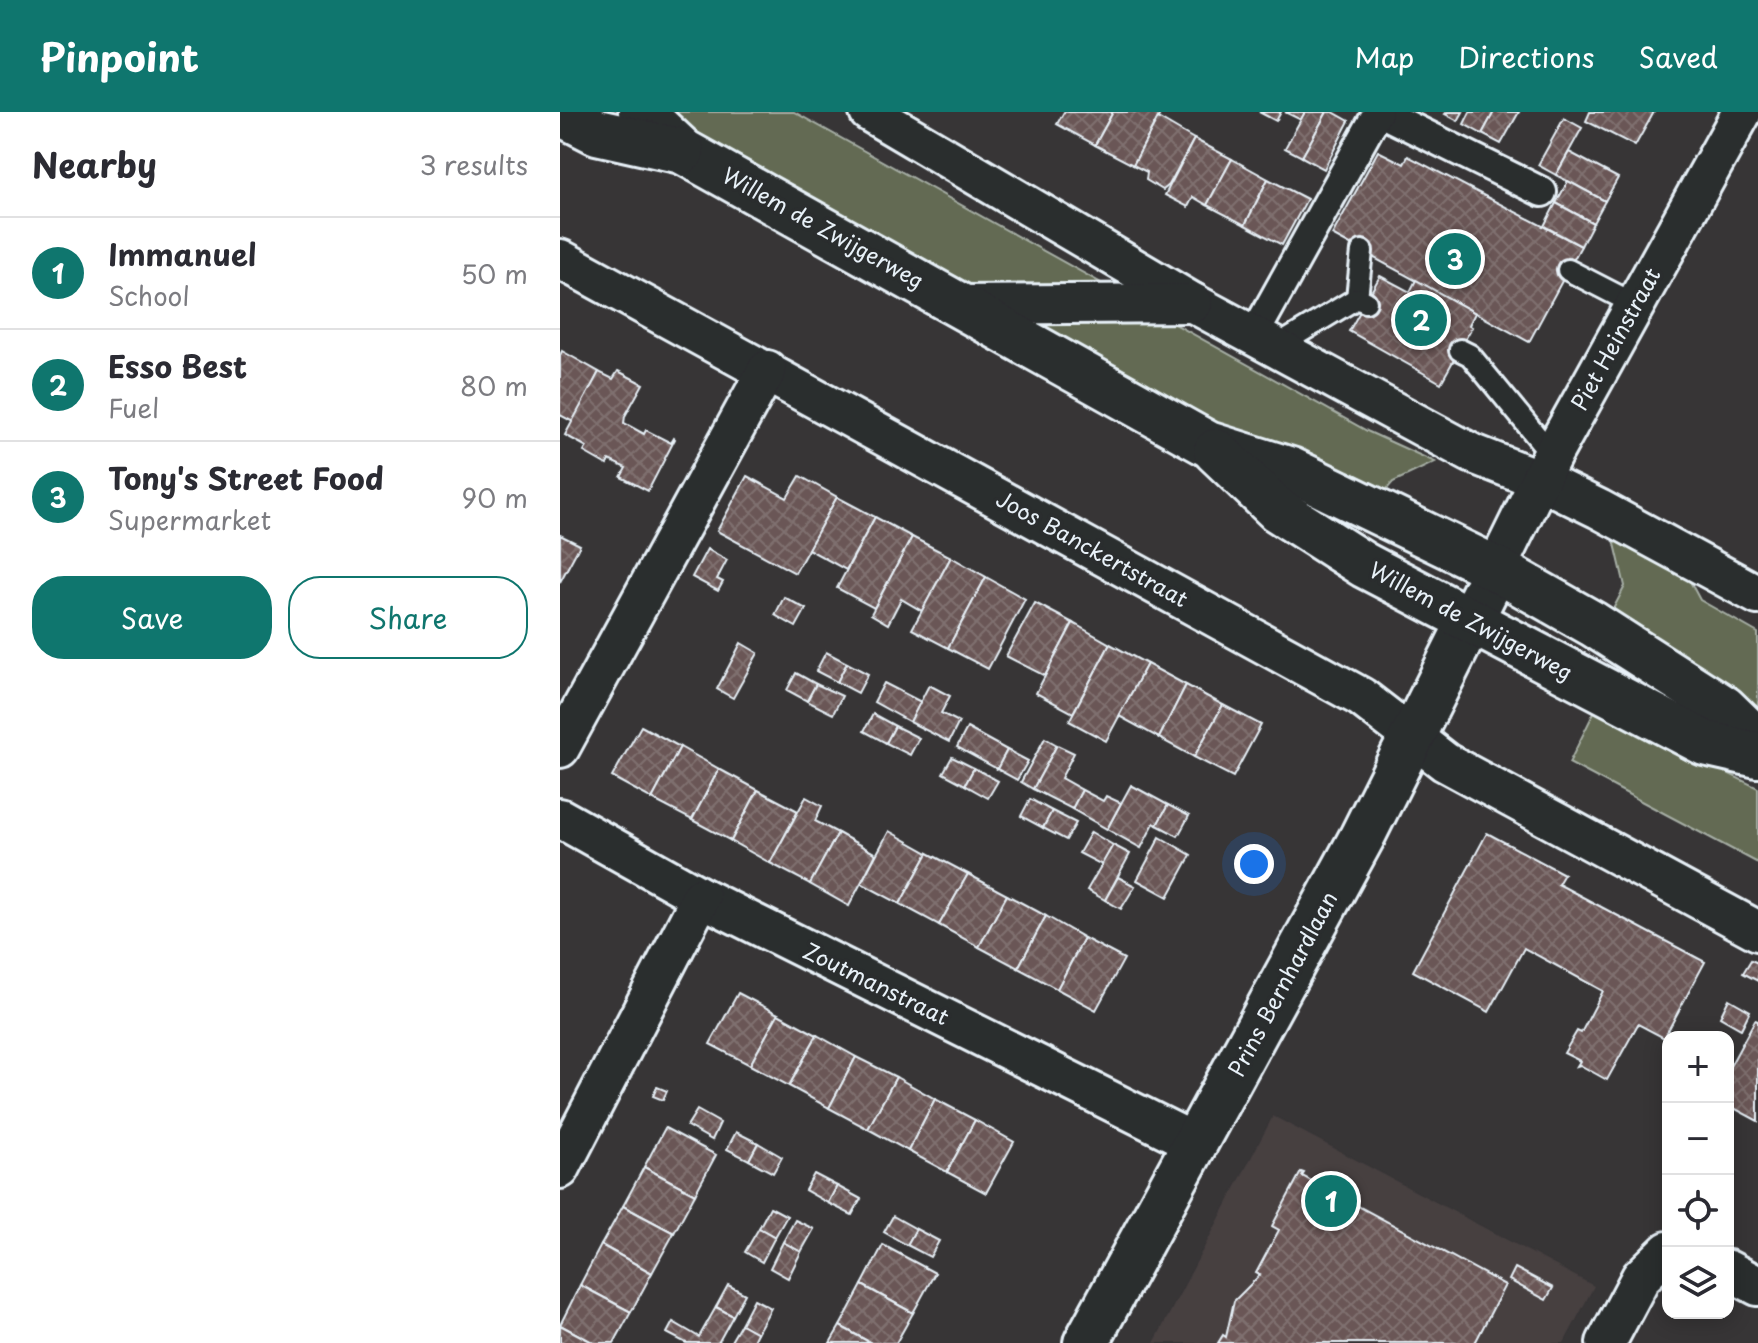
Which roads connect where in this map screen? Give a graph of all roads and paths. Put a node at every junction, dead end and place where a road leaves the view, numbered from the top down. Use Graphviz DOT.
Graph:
graph roads {
  1 [pos="641,112"];
  2 [pos="869,112"];
  3 [pos="1379,112"];
  4 [pos="1742,112"];
  5 [pos="560,113"];
  6 [pos="684,152"];
  7 [pos="1542,192"];
  8 [pos="1362,251"];
  9 [pos="560,259"];
  10 [pos="1568,270"];
  11 [pos="1193,303"];
  12 [pos="962,305"];
  13 [pos="1636,305"];
  14 [pos="1265,341"];
  15 [pos="1460,350"];
  16 [pos="767,370"];
  17 [pos="1208,444"];
  18 [pos="1546,467"];
  19 [pos="1496,569"];
  20 [pos="1758,595"];
  21 [pos="1470,620"];
  22 [pos="1412,737"];
  23 [pos="1758,741"];
  24 [pos="560,748"];
  25 [pos="1758,755"];
  26 [pos="560,818"];
  27 [pos="701,897"];
  28 [pos="1758,931"];
  29 [pos="1197,1144"];
  30 [pos="560,1169"];
  31 [pos="1662,1257"];
  32 [pos="1734,1273"];
  33 [pos="1758,1286"];
  34 [pos="1086,1343"];
  35 [pos="1606,1343"];
  1 -- 6 [label="main road, Willem de Zwijgerweg"];
  2 -- 11 [label="street, Willem de Zwijgerweg"];
  3 -- 7 [label="street"];
  3 -- 14 [label="street"];
  4 -- 13 [label="street, Piet Heinstraat"];
  5 -- 6 [label="main road, Willem de Zwijgerweg"];
  6 -- 12 [label="main road, Willem de Zwijgerweg"];
  8 -- 14 [label="lane"];
  9 -- 16 [label="street, Joos Banckertstraat"];
  10 -- 13 [label="lane"];
  11 -- 12 [label="street, Willem de Zwijgerweg"];
  11 -- 14 [label="street, Willem de Zwijgerweg"];
  12 -- 17 [label="main road, Willem de Zwijgerweg"];
  13 -- 18 [label="street, Piet Heinstraat"];
  14 -- 18 [label="street, Willem de Zwijgerweg"];
  15 -- 18 [label="lane"];
  16 -- 22 [label="street, Joos Banckertstraat"];
  16 -- 24 [label="street"];
  17 -- 19 [label="main road, Willem de Zwijgerweg"];
  17 -- 21 [label="main road, Willem de Zwijgerweg"];
  18 -- 19 [label="street, Piet Heinstraat"];
  18 -- 20 [label="street, Willem de Zwijgerweg"];
  19 -- 21 [label="main road, Prins Bernhardlaan"];
  19 -- 23 [label="main road, Willem de Zwijgerweg"];
  21 -- 22 [label="main road, Prins Bernhardlaan"];
  21 -- 25 [label="main road, Willem de Zwijgerweg"];
  22 -- 28 [label="street"];
  22 -- 29 [label="main road, Prins Bernhardlaan"];
  26 -- 27 [label="street, Zoutmanstraat"];
  27 -- 29 [label="street, Zoutmanstraat"];
  27 -- 30 [label="street"];
  29 -- 34 [label="main road, Prins Bernhardlaan"];
  31 -- 35 [label="street"];
  32 -- 33 [label="street"];
}
